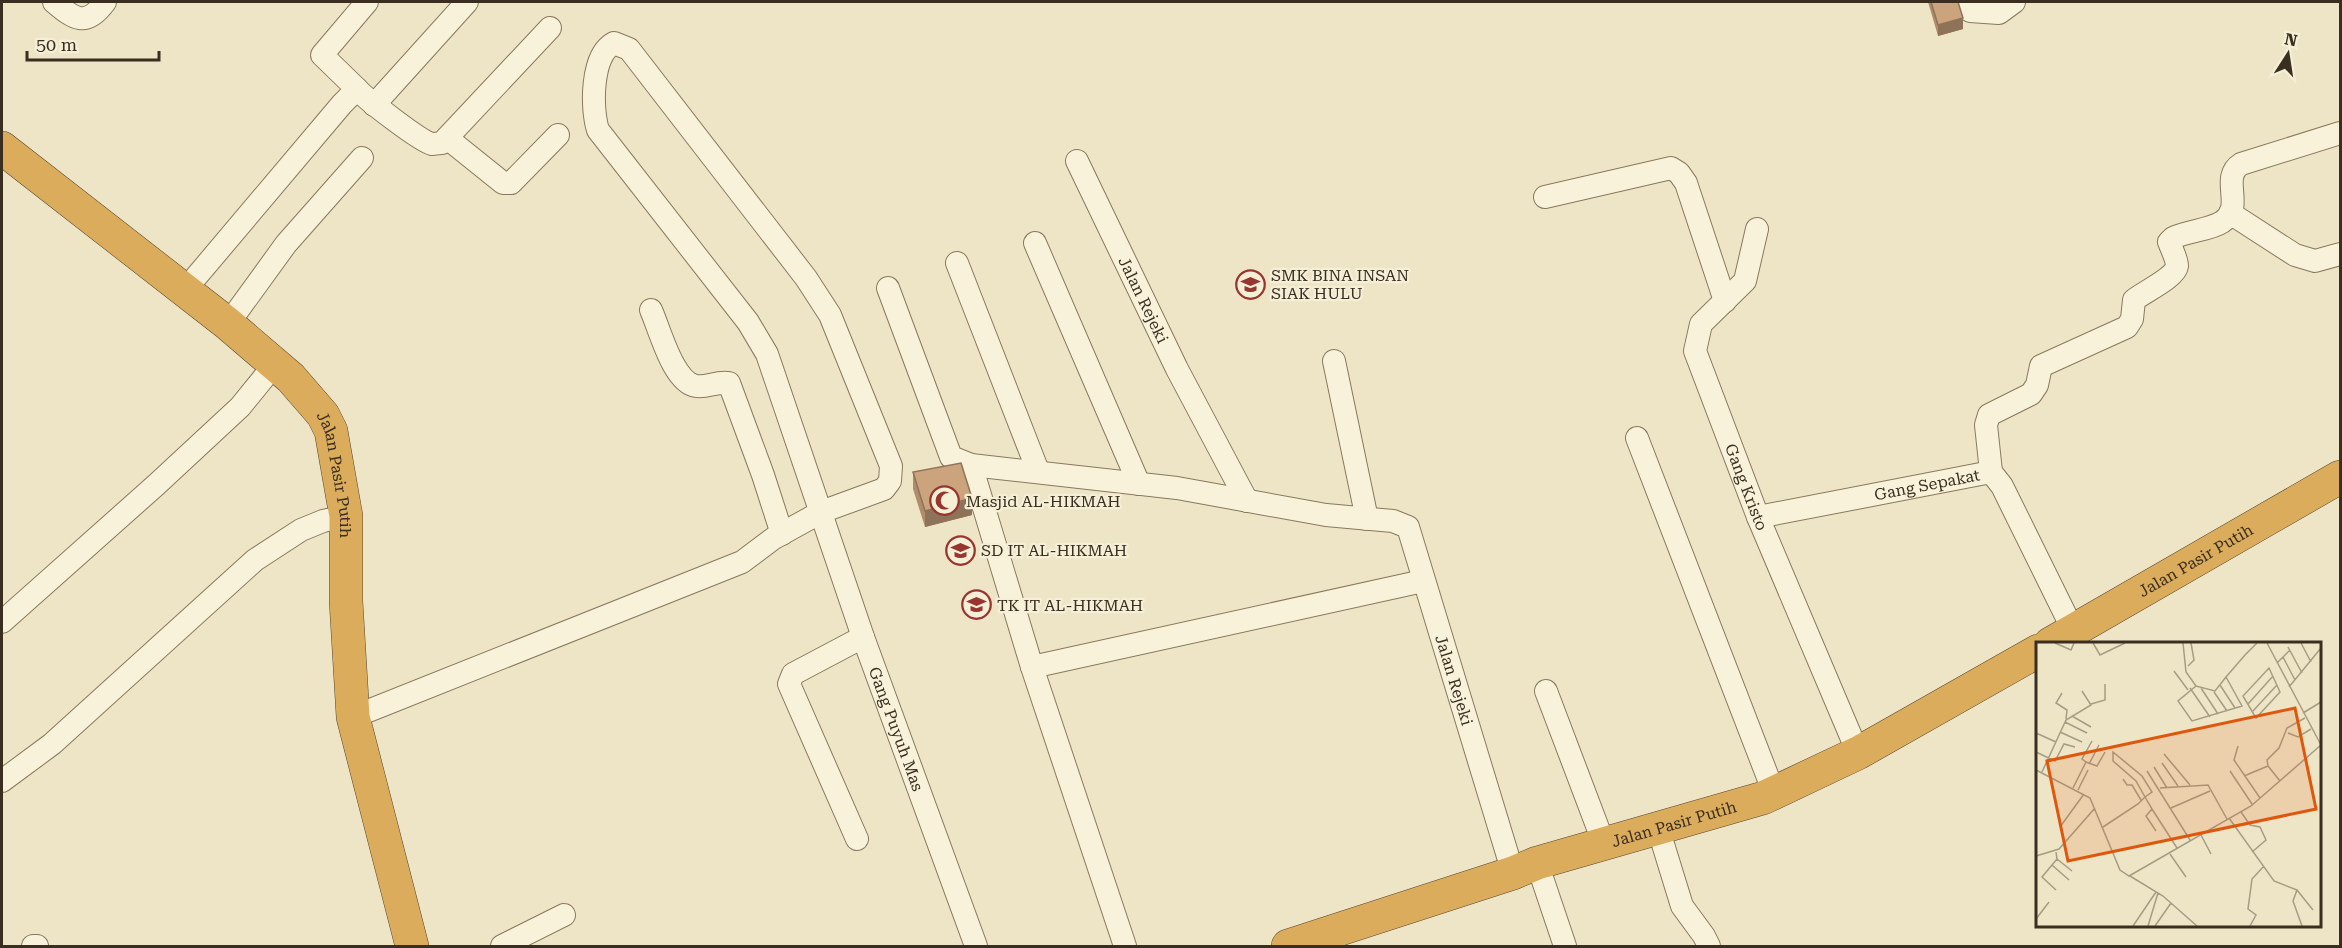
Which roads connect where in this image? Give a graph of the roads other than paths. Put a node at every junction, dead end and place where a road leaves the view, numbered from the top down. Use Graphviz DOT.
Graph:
graph roads {
  1 [pos="54,2"];
  2 [pos="105,2"];
  3 [pos="367,2"];
  4 [pos="467,2"];
  5 [pos="1968,2"];
  6 [pos="2014,2"];
  7 [pos="550,28"];
  8 [pos="357,89"];
  9 [pos="374,105"];
  10 [pos="2340,133"];
  11 [pos="558,135"];
  12 [pos="447,138"];
  13 [pos="2,148"];
  14 [pos="362,158"];
  15 [pos="1077,161"];
  16 [pos="1545,196"];
  17 [pos="2230,213"];
  18 [pos="1757,229"];
  19 [pos="1035,243"];
  20 [pos="2340,254"];
  21 [pos="957,263"];
  22 [pos="888,288"];
  23 [pos="185,290"];
  24 [pos="1725,301"];
  25 [pos="651,310"];
  26 [pos="228,324"];
  27 [pos="1334,361"];
  28 [pos="275,364"];
  29 [pos="1637,438"];
  30 [pos="971,465"];
  31 [pos="1038,471"];
  32 [pos="1991,472"];
  33 [pos="2340,477"];
  34 [pos="1139,484"];
  35 [pos="1247,501"];
  36 [pos="821,512"];
  37 [pos="346,516"];
  38 [pos="1758,517"];
  39 [pos="1367,519"];
  40 [pos="782,534"];
  41 [pos="1423,581"];
  42 [pos="2,622"];
  43 [pos="864,637"];
  44 [pos="2062,637"];
  45 [pos="2036,652"];
  46 [pos="1032,667"];
  47 [pos="1546,691"];
  48 [pos="353,717"];
  49 [pos="1858,753"];
  50 [pos="2,781"];
  51 [pos="1774,793"];
  52 [pos="1658,828"];
  53 [pos="857,839"];
  54 [pos="1604,844"];
  55 [pos="1525,868"];
  56 [pos="564,915"];
  57 [pos="412,946"];
  58 [pos="502,946"];
  59 [pos="976,946"];
  60 [pos="1125,946"];
  61 [pos="1288,946"];
  62 [pos="1565,946"];
  63 [pos="1708,946"];
  1 -- 2 [label="street"];
  3 -- 8 [label="street"];
  4 -- 9 [label="street"];
  5 -- 6 [label="street"];
  7 -- 12 [label="street"];
  8 -- 9 [label="street"];
  8 -- 23 [label="street"];
  9 -- 12 [label="street"];
  10 -- 17 [label="street"];
  11 -- 12 [label="street"];
  13 -- 23 [label="highway, Jalan Pasir Putih"];
  14 -- 26 [label="street"];
  15 -- 35 [label="street, Jalan Rejeki"];
  16 -- 24 [label="street"];
  17 -- 20 [label="street"];
  17 -- 32 [label="street"];
  18 -- 24 [label="street, Gang Kristo"];
  19 -- 34 [label="street"];
  21 -- 31 [label="street"];
  22 -- 30 [label="street, Jalan Rejeki"];
  23 -- 26 [label="highway, Jalan Pasir Putih"];
  24 -- 38 [label="street, Gang Kristo"];
  25 -- 40 [label="street"];
  26 -- 28 [label="highway, Jalan Pasir Putih"];
  27 -- 39 [label="street"];
  28 -- 37 [label="highway, Jalan Pasir Putih"];
  28 -- 42 [label="street"];
  29 -- 51 [label="street"];
  30 -- 31 [label="street, Jalan Rejeki"];
  30 -- 46 [label="street"];
  31 -- 34 [label="street, Jalan Rejeki"];
  32 -- 38 [label="street, Gang Sepakat"];
  32 -- 44 [label="street, Gang Sepakat"];
  33 -- 44 [label="highway, Jalan Pasir Putih"];
  34 -- 35 [label="street, Jalan Rejeki"];
  35 -- 39 [label="street, Jalan Rejeki"];
  36 -- 36 [label="street, Gang Puyuh Mas"];
  36 -- 40 [label="street"];
  36 -- 43 [label="street, Gang Puyuh Mas"];
  37 -- 48 [label="highway, Jalan Pasir Putih"];
  37 -- 50 [label="street"];
  38 -- 49 [label="street, Gang Kristo"];
  39 -- 41 [label="street, Jalan Rejeki"];
  40 -- 48 [label="street"];
  41 -- 46 [label="street"];
  41 -- 55 [label="street, Jalan Rejeki"];
  43 -- 53 [label="street"];
  43 -- 59 [label="street, Gang Puyuh Mas"];
  45 -- 49 [label="highway, Jalan Pasir Putih"];
  46 -- 60 [label="street"];
  47 -- 54 [label="street"];
  48 -- 57 [label="highway, Jalan Pasir Putih"];
  49 -- 51 [label="highway, Jalan Pasir Putih"];
  51 -- 52 [label="highway, Jalan Pasir Putih"];
  52 -- 54 [label="highway, Jalan Pasir Putih"];
  52 -- 63 [label="street"];
  54 -- 55 [label="highway, Jalan Pasir Putih"];
  55 -- 61 [label="highway, Jalan Pasir Putih"];
  55 -- 62 [label="street, Jalan Rejeki"];
  56 -- 58 [label="street"];
}
